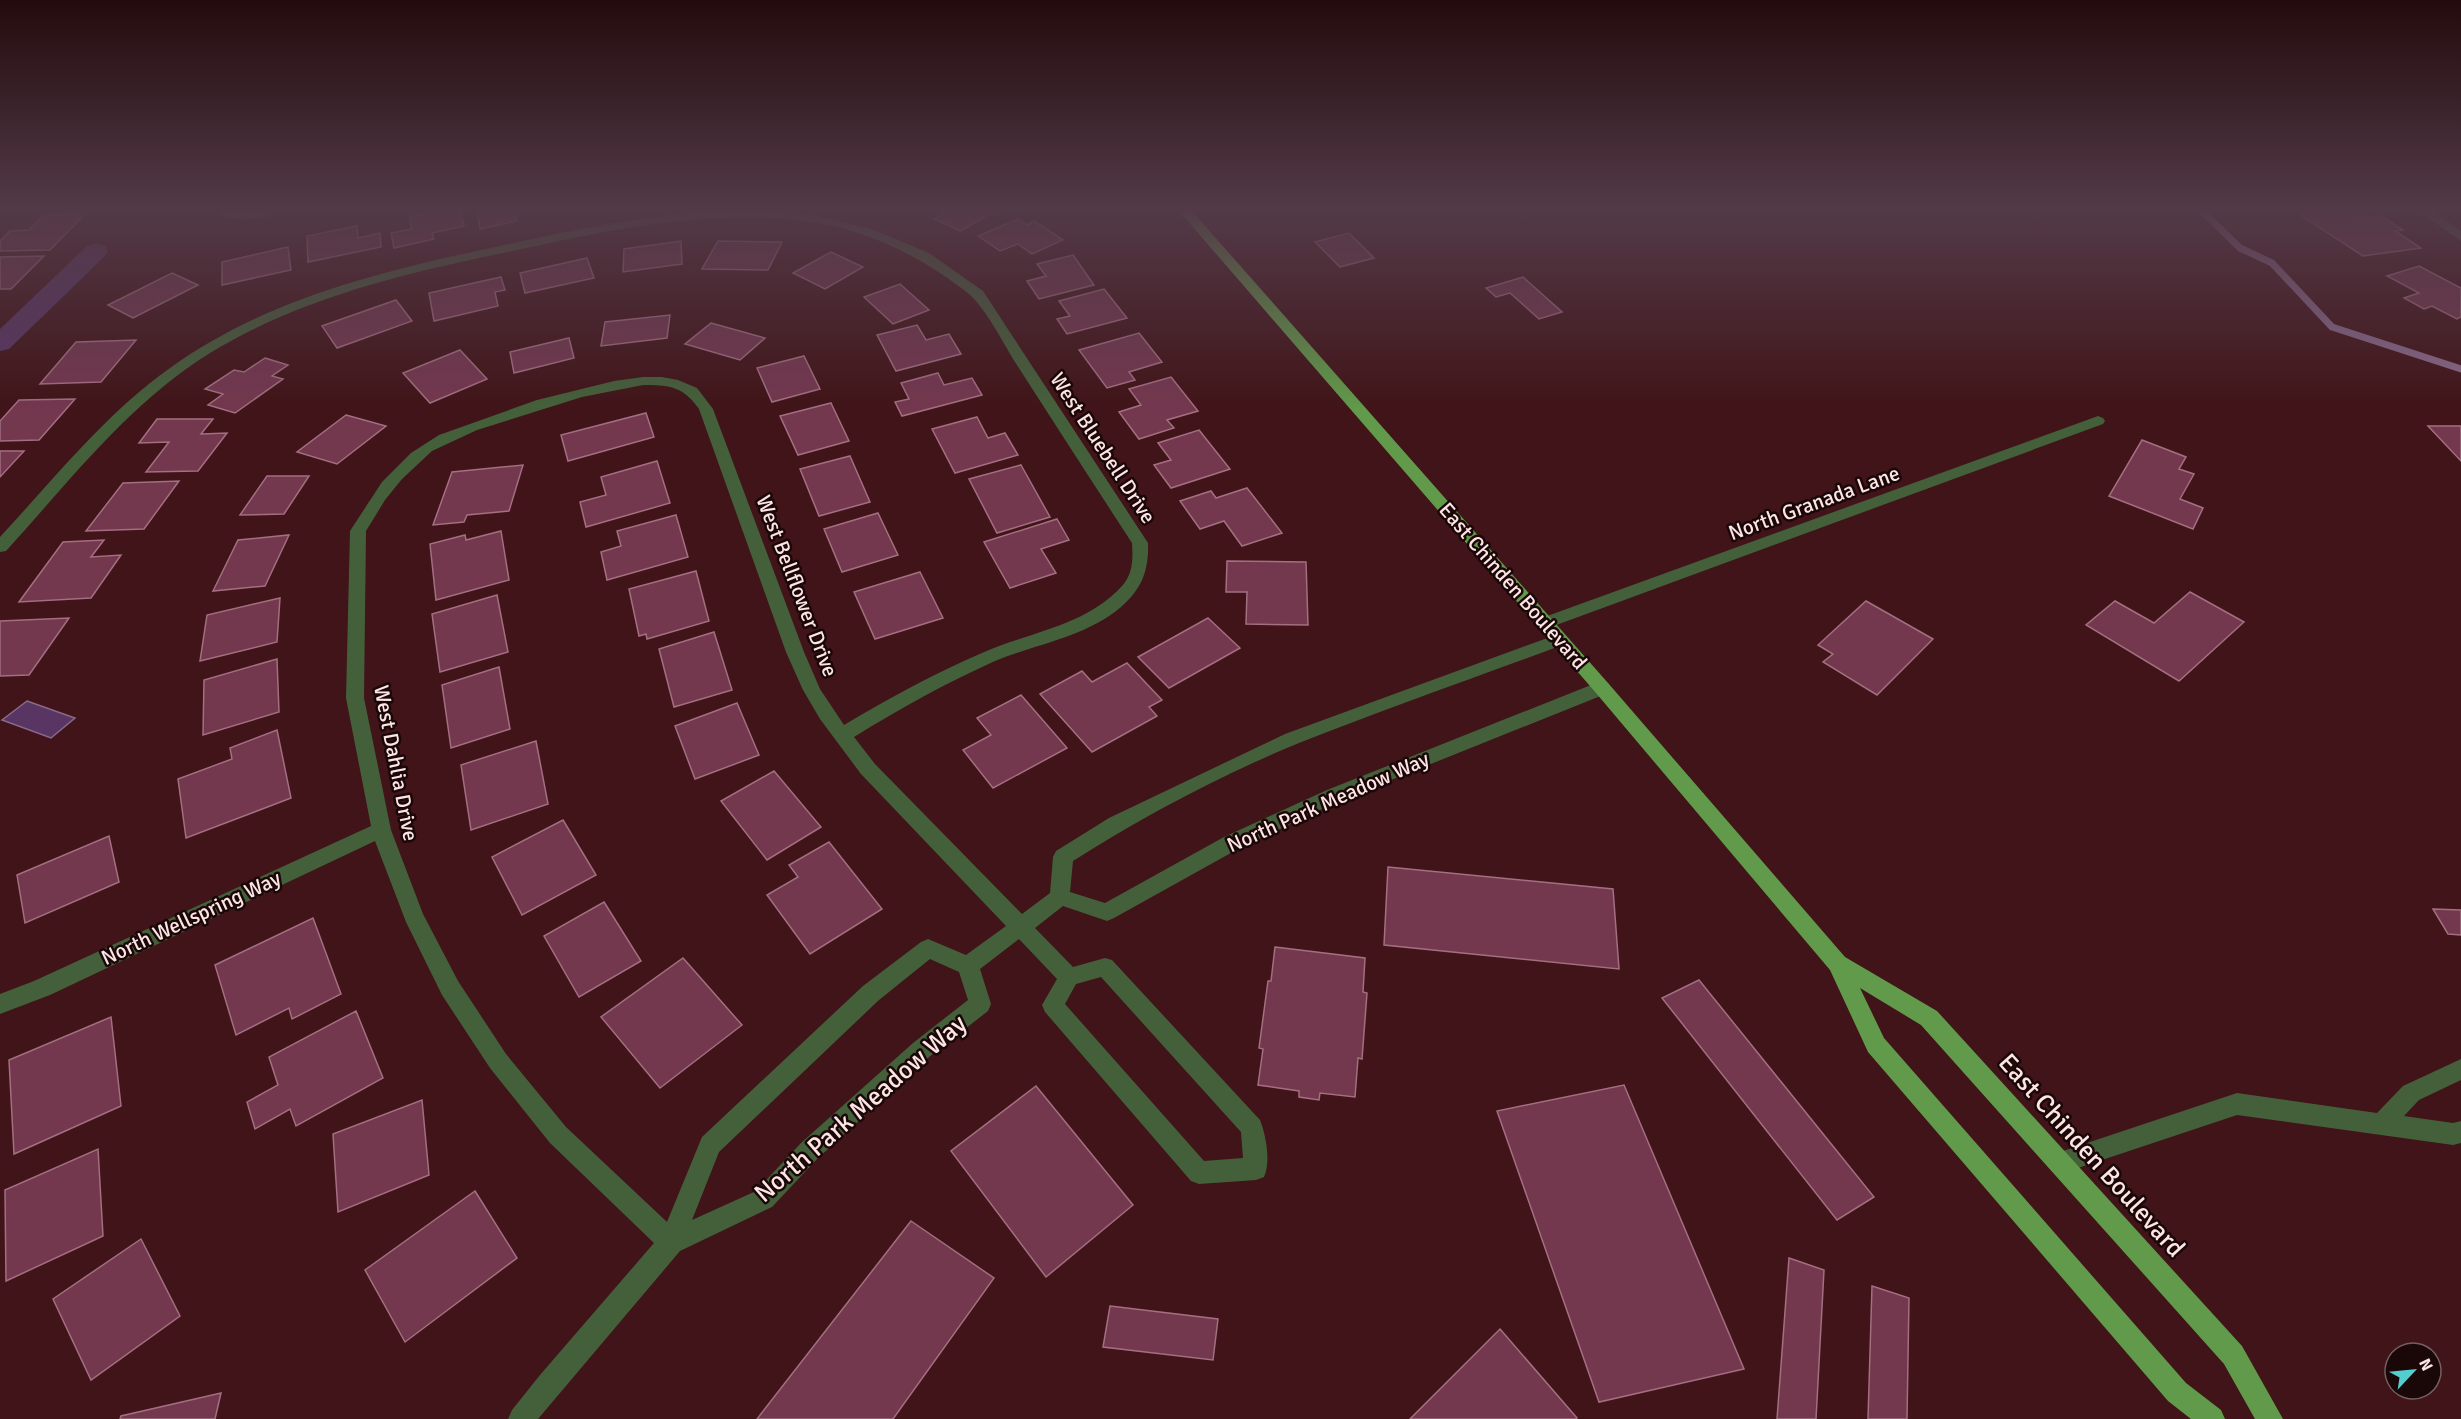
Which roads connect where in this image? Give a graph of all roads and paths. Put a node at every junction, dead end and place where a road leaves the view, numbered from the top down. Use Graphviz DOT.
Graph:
graph roads {
  1 [pos="379,277"];
  2 [pos="958,277"];
  3 [pos="1242,277"];
  4 [pos="501,416"];
  5 [pos="2098,421"];
  6 [pos="0,547"];
  7 [pos="1545,623"];
  8 [pos="1559,640"];
  9 [pos="1602,688"];
  10 [pos="843,734"];
  11 [pos="381,830"];
  12 [pos="1060,897"];
  13 [pos="1019,926"];
  14 [pos="1838,964"];
  15 [pos="968,966"];
  16 [pos="1069,977"];
  17 [pos="0,1004"];
  18 [pos="2461,1069"];
  19 [pos="2382,1124"];
  20 [pos="2461,1132"];
  21 [pos="2060,1163"];
  22 [pos="671,1242"];
  23 [pos="521,1419"];
  24 [pos="2212,1419"];
  25 [pos="2270,1419"];
  1 -- 6 [label="street, West Bluebell Drive"];
  2 -- 10 [label="street, West Bluebell Drive"];
  3 -- 7 [label="main road, East Chinden Boulevard"];
  4 -- 10 [label="street, West Bellflower Drive"];
  4 -- 11 [label="street, West Dahlia Drive"];
  5 -- 7 [label="street, North Granada Lane"];
  7 -- 8 [label="main road, East Chinden Boulevard"];
  8 -- 9 [label="main road, East Chinden Boulevard"];
  8 -- 12 [label="street"];
  9 -- 12 [label="street, North Park Meadow Way"];
  9 -- 14 [label="main road, East Chinden Boulevard"];
  10 -- 13 [label="street, West Bellflower Drive"];
  11 -- 17 [label="street, North Wellspring Way"];
  11 -- 22 [label="street, West Dahlia Drive"];
  12 -- 13 [label="street"];
  13 -- 15 [label="street"];
  13 -- 16 [label="street, West Bellflower Drive"];
  14 -- 21 [label="main road, East Chinden Boulevard"];
  14 -- 24 [label="main road, East Chinden Boulevard"];
  15 -- 22 [label="street, North Park Meadow Way"];
  15 -- 22 [label="street, North Park Meadow Way"];
  16 -- 16 [label="street"];
  18 -- 19 [label="street"];
  19 -- 20 [label="street"];
  19 -- 21 [label="street"];
  21 -- 25 [label="main road, East Chinden Boulevard"];
  22 -- 23 [label="street, North Park Meadow Way"];
}
